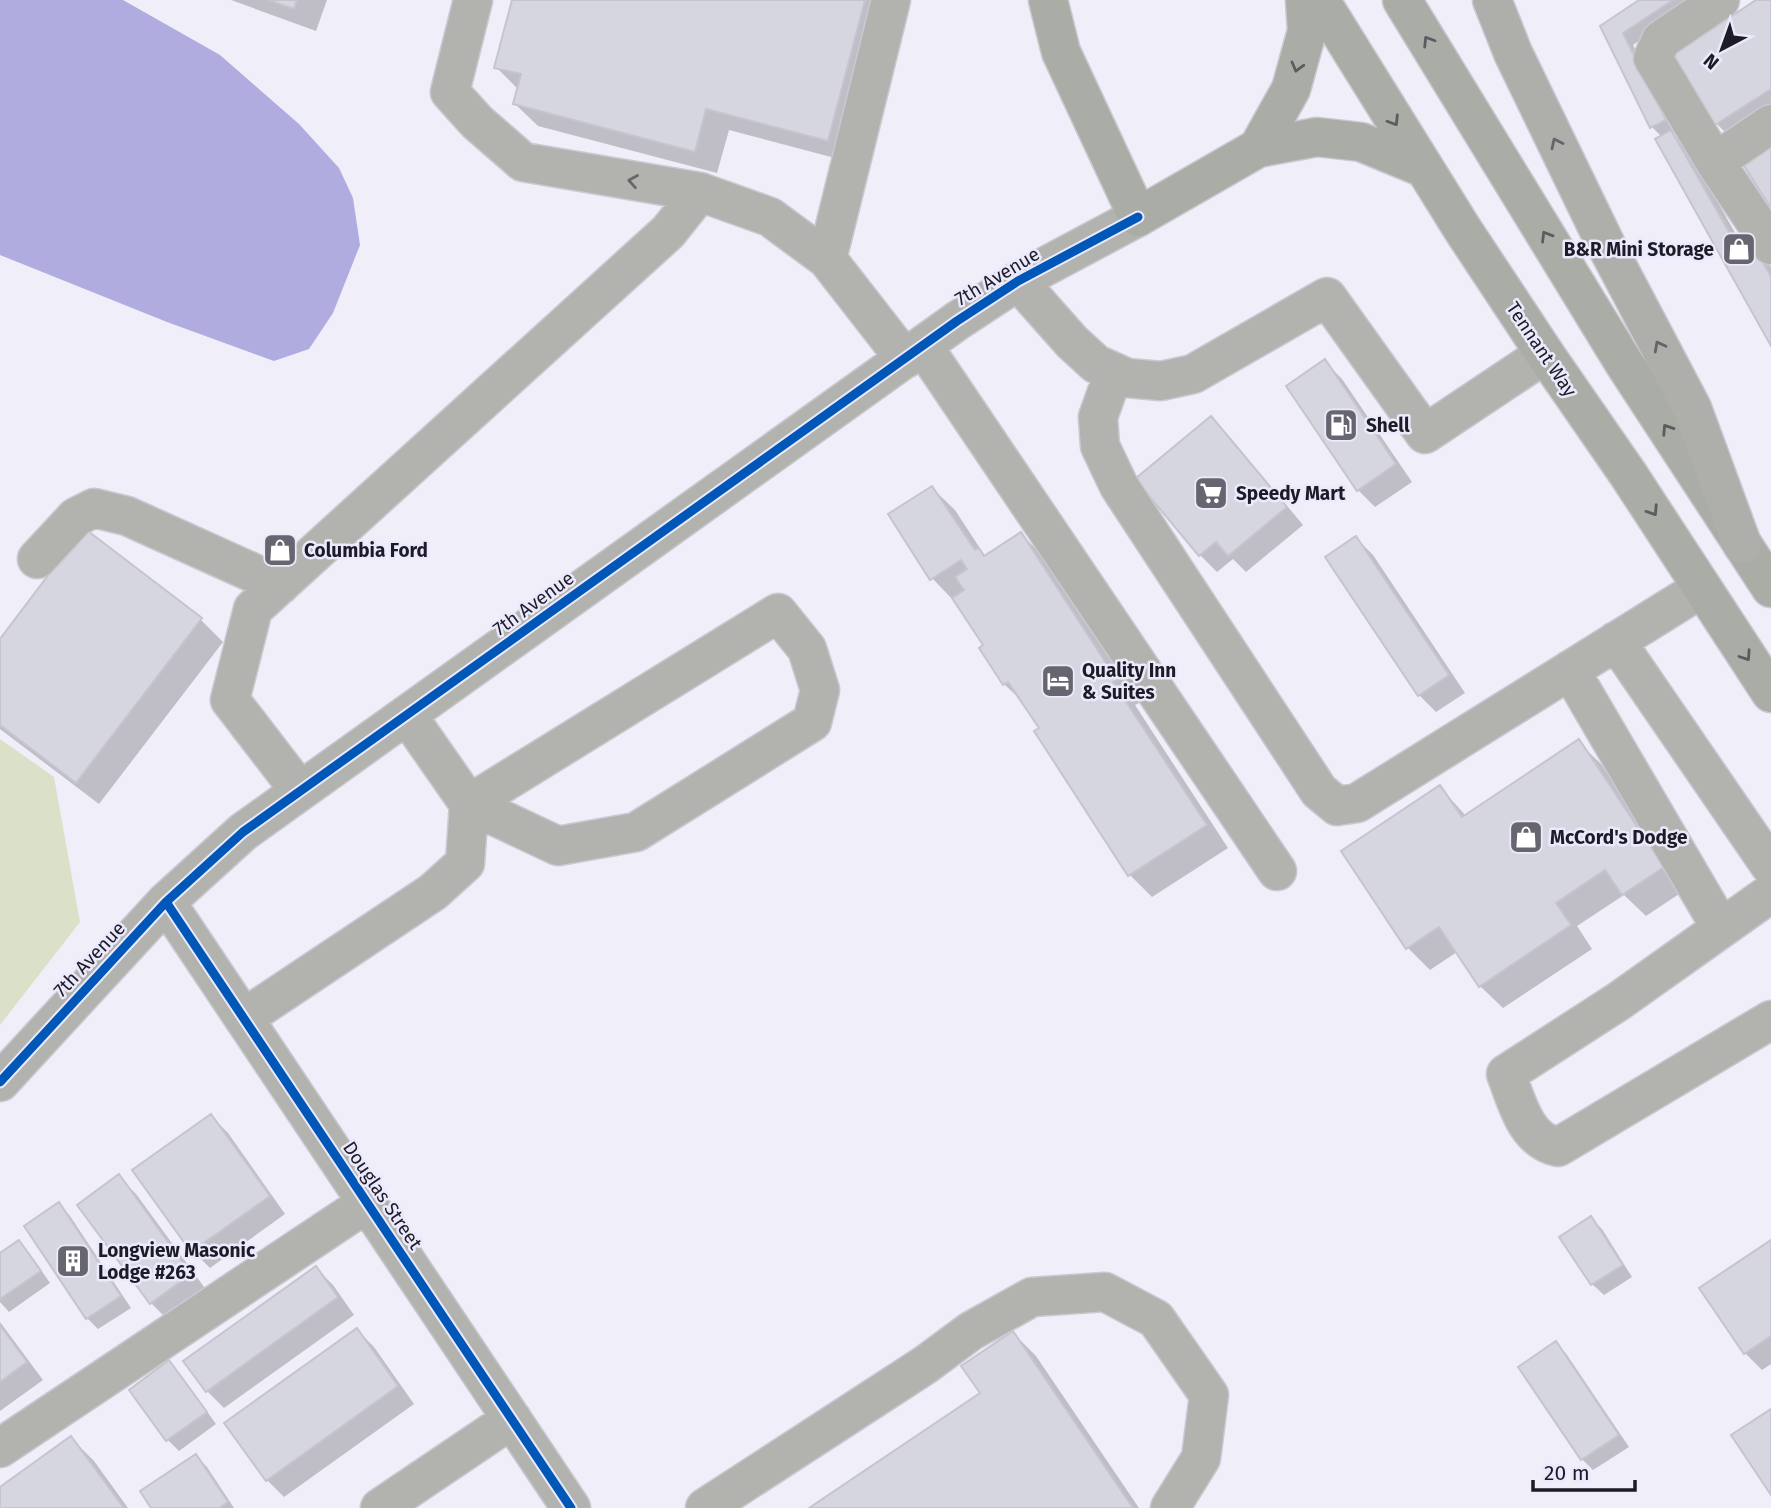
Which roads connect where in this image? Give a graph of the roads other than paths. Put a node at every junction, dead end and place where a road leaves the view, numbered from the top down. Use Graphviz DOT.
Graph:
graph roads {
  1 [pos="473,0"];
  2 [pos="891,0"];
  3 [pos="1048,0"];
  4 [pos="1305,0"];
  5 [pos="1320,0"];
  6 [pos="1402,0"];
  7 [pos="1492,0"];
  8 [pos="1720,0"];
  9 [pos="1771,124"];
  10 [pos="1258,148"];
  11 [pos="1715,162"];
  12 [pos="1423,168"];
  13 [pos="700,192"];
  14 [pos="1138,217"];
  15 [pos="1771,245"];
  16 [pos="827,259"];
  17 [pos="1018,281"];
  18 [pos="914,353"];
  19 [pos="1545,354"];
  20 [pos="1114,372"];
  21 [pos="1742,544"];
  22 [pos="37,559"];
  23 [pos="279,585"];
  24 [pos="1702,588"];
  25 [pos="1771,588"];
  26 [pos="1616,642"];
  27 [pos="1570,670"];
  28 [pos="1771,693"];
  29 [pos="407,715"];
  30 [pos="300,791"];
  31 [pos="469,804"];
  32 [pos="1771,867"];
  33 [pos="1276,871"];
  34 [pos="1771,893"];
  35 [pos="166,902"];
  36 [pos="1721,928"];
  37 [pos="1598,1015"];
  38 [pos="244,1018"];
  39 [pos="1771,1020"];
  40 [pos="1484,1063"];
  41 [pos="0,1082"];
  42 [pos="367,1203"];
  43 [pos="512,1419"];
  44 [pos="0,1448"];
  45 [pos="380,1508"];
  46 [pos="571,1508"];
  47 [pos="705,1508"];
  48 [pos="1170,1508"];
  13 -- 1 [label="street, one-way"];
  2 -- 16 [label="street"];
  3 -- 14 [label="main road"];
  4 -- 10 [label="main road, one-way"];
  5 -- 12 [label="main road, Tennant Way, one-way"];
  21 -- 6 [label="main road, one-way"];
  21 -- 7 [label="highway, one-way"];
  8 -- 11 [label="street"];
  9 -- 11 [label="street"];
  10 -- 12 [label="main road"];
  10 -- 14 [label="main road, 7th Avenue"];
  11 -- 15 [label="street"];
  12 -- 19 [label="main road, Tennant Way"];
  13 -- 16 [label="street"];
  13 -- 23 [label="street"];
  14 -- 17 [label="street, 7th Avenue"];
  16 -- 18 [label="street"];
  17 -- 18 [label="street, 7th Avenue"];
  17 -- 20 [label="street"];
  18 -- 29 [label="street, 7th Avenue"];
  18 -- 33 [label="street"];
  19 -- 20 [label="street"];
  19 -- 24 [label="main road, Tennant Way, one-way"];
  20 -- 27 [label="street"];
  21 -- 25 [label="main road"];
  22 -- 23 [label="street"];
  23 -- 30 [label="street"];
  24 -- 26 [label="street"];
  24 -- 28 [label="main road, Tennant Way, one-way"];
  26 -- 27 [label="street"];
  26 -- 32 [label="street"];
  27 -- 36 [label="street"];
  29 -- 30 [label="street, 7th Avenue"];
  29 -- 31 [label="street"];
  30 -- 35 [label="street, 7th Avenue"];
  31 -- 31 [label="street"];
  31 -- 38 [label="street"];
  34 -- 36 [label="street"];
  35 -- 38 [label="street, Douglas Street"];
  35 -- 41 [label="street, 7th Avenue"];
  36 -- 37 [label="street"];
  37 -- 39 [label="street"];
  37 -- 40 [label="street"];
  38 -- 42 [label="street, Douglas Street"];
  42 -- 43 [label="street, Douglas Street"];
  42 -- 44 [label="street"];
  43 -- 45 [label="street"];
  43 -- 46 [label="street, Douglas Street"];
  47 -- 48 [label="street"];
}
